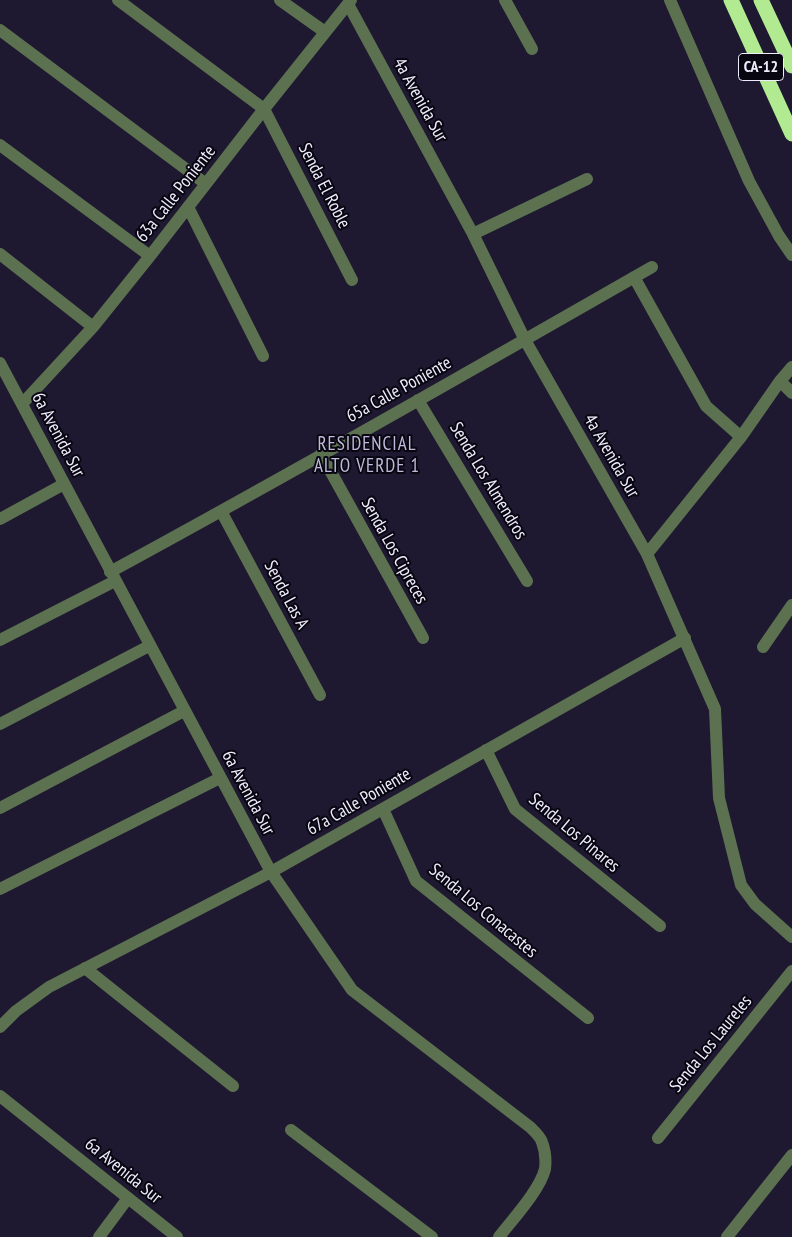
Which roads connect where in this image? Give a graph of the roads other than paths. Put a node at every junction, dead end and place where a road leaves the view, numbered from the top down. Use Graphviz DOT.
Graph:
graph roads {
  1 [pos="118,0"];
  2 [pos="280,0"];
  3 [pos="505,0"];
  4 [pos="670,0"];
  5 [pos="731,0"];
  6 [pos="761,0"];
  7 [pos="349,2"];
  8 [pos="0,30"];
  9 [pos="325,32"];
  10 [pos="532,49"];
  11 [pos="792,66"];
  12 [pos="264,109"];
  13 [pos="792,134"];
  14 [pos="0,145"];
  15 [pos="587,179"];
  16 [pos="206,184"];
  17 [pos="188,207"];
  18 [pos="473,234"];
  19 [pos="0,254"];
  20 [pos="150,256"];
  21 [pos="792,256"];
  22 [pos="652,267"];
  23 [pos="634,277"];
  24 [pos="352,280"];
  25 [pos="93,327"];
  26 [pos="525,340"];
  27 [pos="263,356"];
  28 [pos="0,364"];
  29 [pos="792,367"];
  30 [pos="780,381"];
  31 [pos="5,388"];
  32 [pos="792,394"];
  33 [pos="418,400"];
  34 [pos="22,404"];
  35 [pos="741,437"];
  36 [pos="321,454"];
  37 [pos="64,484"];
  38 [pos="222,511"];
  39 [pos="0,520"];
  40 [pos="647,554"];
  41 [pos="113,577"];
  42 [pos="527,581"];
  43 [pos="792,605"];
  44 [pos="423,638"];
  45 [pos="685,638"];
  46 [pos="0,640"];
  47 [pos="150,646"];
  48 [pos="763,647"];
  49 [pos="320,695"];
  50 [pos="184,711"];
  51 [pos="0,724"];
  52 [pos="486,750"];
  53 [pos="220,778"];
  54 [pos="0,808"];
  55 [pos="383,809"];
  56 [pos="271,872"];
  57 [pos="0,890"];
  58 [pos="660,926"];
  59 [pos="792,937"];
  60 [pos="85,968"];
  61 [pos="792,971"];
  62 [pos="588,1018"];
  63 [pos="0,1027"];
  64 [pos="233,1086"];
  65 [pos="0,1096"];
  66 [pos="291,1130"];
  67 [pos="658,1138"];
  68 [pos="792,1155"];
  69 [pos="128,1198"];
  70 [pos="506,1235"];
  71 [pos="99,1237"];
  72 [pos="177,1237"];
  73 [pos="432,1237"];
  74 [pos="728,1237"];
  1 -- 12 [label="street"];
  2 -- 9 [label="street"];
  3 -- 10 [label="street"];
  4 -- 21 [label="street"];
  5 -- 13 [label="highway, CA-12"];
  6 -- 11 [label="highway, CA-12"];
  7 -- 9 [label="street, 63a Calle Poniente"];
  7 -- 18 [label="street, 4a Avenida Sur"];
  8 -- 16 [label="street"];
  9 -- 12 [label="street, 63a Calle Poniente"];
  12 -- 16 [label="street, 63a Calle Poniente"];
  12 -- 24 [label="street, Senda El Roble"];
  14 -- 20 [label="street"];
  15 -- 18 [label="street"];
  16 -- 17 [label="street, 63a Calle Poniente"];
  17 -- 20 [label="street, 63a Calle Poniente"];
  17 -- 27 [label="street"];
  18 -- 26 [label="street, 4a Avenida Sur"];
  19 -- 25 [label="street"];
  20 -- 25 [label="street, 63a Calle Poniente"];
  22 -- 23 [label="street, 65a Calle Poniente"];
  23 -- 26 [label="street, 65a Calle Poniente"];
  23 -- 35 [label="street"];
  25 -- 34 [label="street, 63a Calle Poniente"];
  26 -- 33 [label="street, 65a Calle Poniente"];
  26 -- 40 [label="street, 4a Avenida Sur"];
  28 -- 31 [label="street, 6a Avenida Sur"];
  29 -- 30 [label="street"];
  30 -- 32 [label="street"];
  30 -- 35 [label="street"];
  31 -- 34 [label="street, 6a Avenida Sur"];
  33 -- 36 [label="street, 65a Calle Poniente"];
  33 -- 42 [label="street, Senda Los Almendros"];
  34 -- 37 [label="street, 6a Avenida Sur"];
  35 -- 40 [label="street"];
  36 -- 38 [label="street, 65a Calle Poniente"];
  36 -- 44 [label="street, Senda Los Cipreces"];
  37 -- 39 [label="street"];
  37 -- 41 [label="street, 6a Avenida Sur"];
  38 -- 41 [label="street, 65a Calle Poniente"];
  38 -- 49 [label="street, Senda Las A"];
  40 -- 45 [label="street, 4a Avenida Sur"];
  41 -- 46 [label="street, 65a Calle Poniente"];
  41 -- 47 [label="street, 6a Avenida Sur"];
  43 -- 48 [label="street"];
  45 -- 52 [label="street, 67a Calle Poniente"];
  45 -- 59 [label="street, 4a Avenida Sur"];
  47 -- 50 [label="street, 6a Avenida Sur"];
  47 -- 51 [label="street"];
  50 -- 53 [label="street, 6a Avenida Sur"];
  50 -- 54 [label="street"];
  52 -- 55 [label="street, 67a Calle Poniente"];
  52 -- 58 [label="street, Senda Los Pinares"];
  53 -- 56 [label="street, 6a Avenida Sur"];
  53 -- 57 [label="street"];
  55 -- 56 [label="street, 67a Calle Poniente"];
  55 -- 62 [label="street, Senda Los Conacastes"];
  56 -- 60 [label="street, 67a Calle Poniente"];
  56 -- 70 [label="street, 6a Avenida Sur"];
  60 -- 63 [label="street, 67a Calle Poniente"];
  60 -- 64 [label="street"];
  61 -- 67 [label="street, Senda Los Laureles"];
  65 -- 69 [label="street, 6a Avenida Sur"];
  66 -- 73 [label="street"];
  68 -- 74 [label="street"];
  69 -- 71 [label="street"];
  69 -- 72 [label="street, 6a Avenida Sur"];
}
